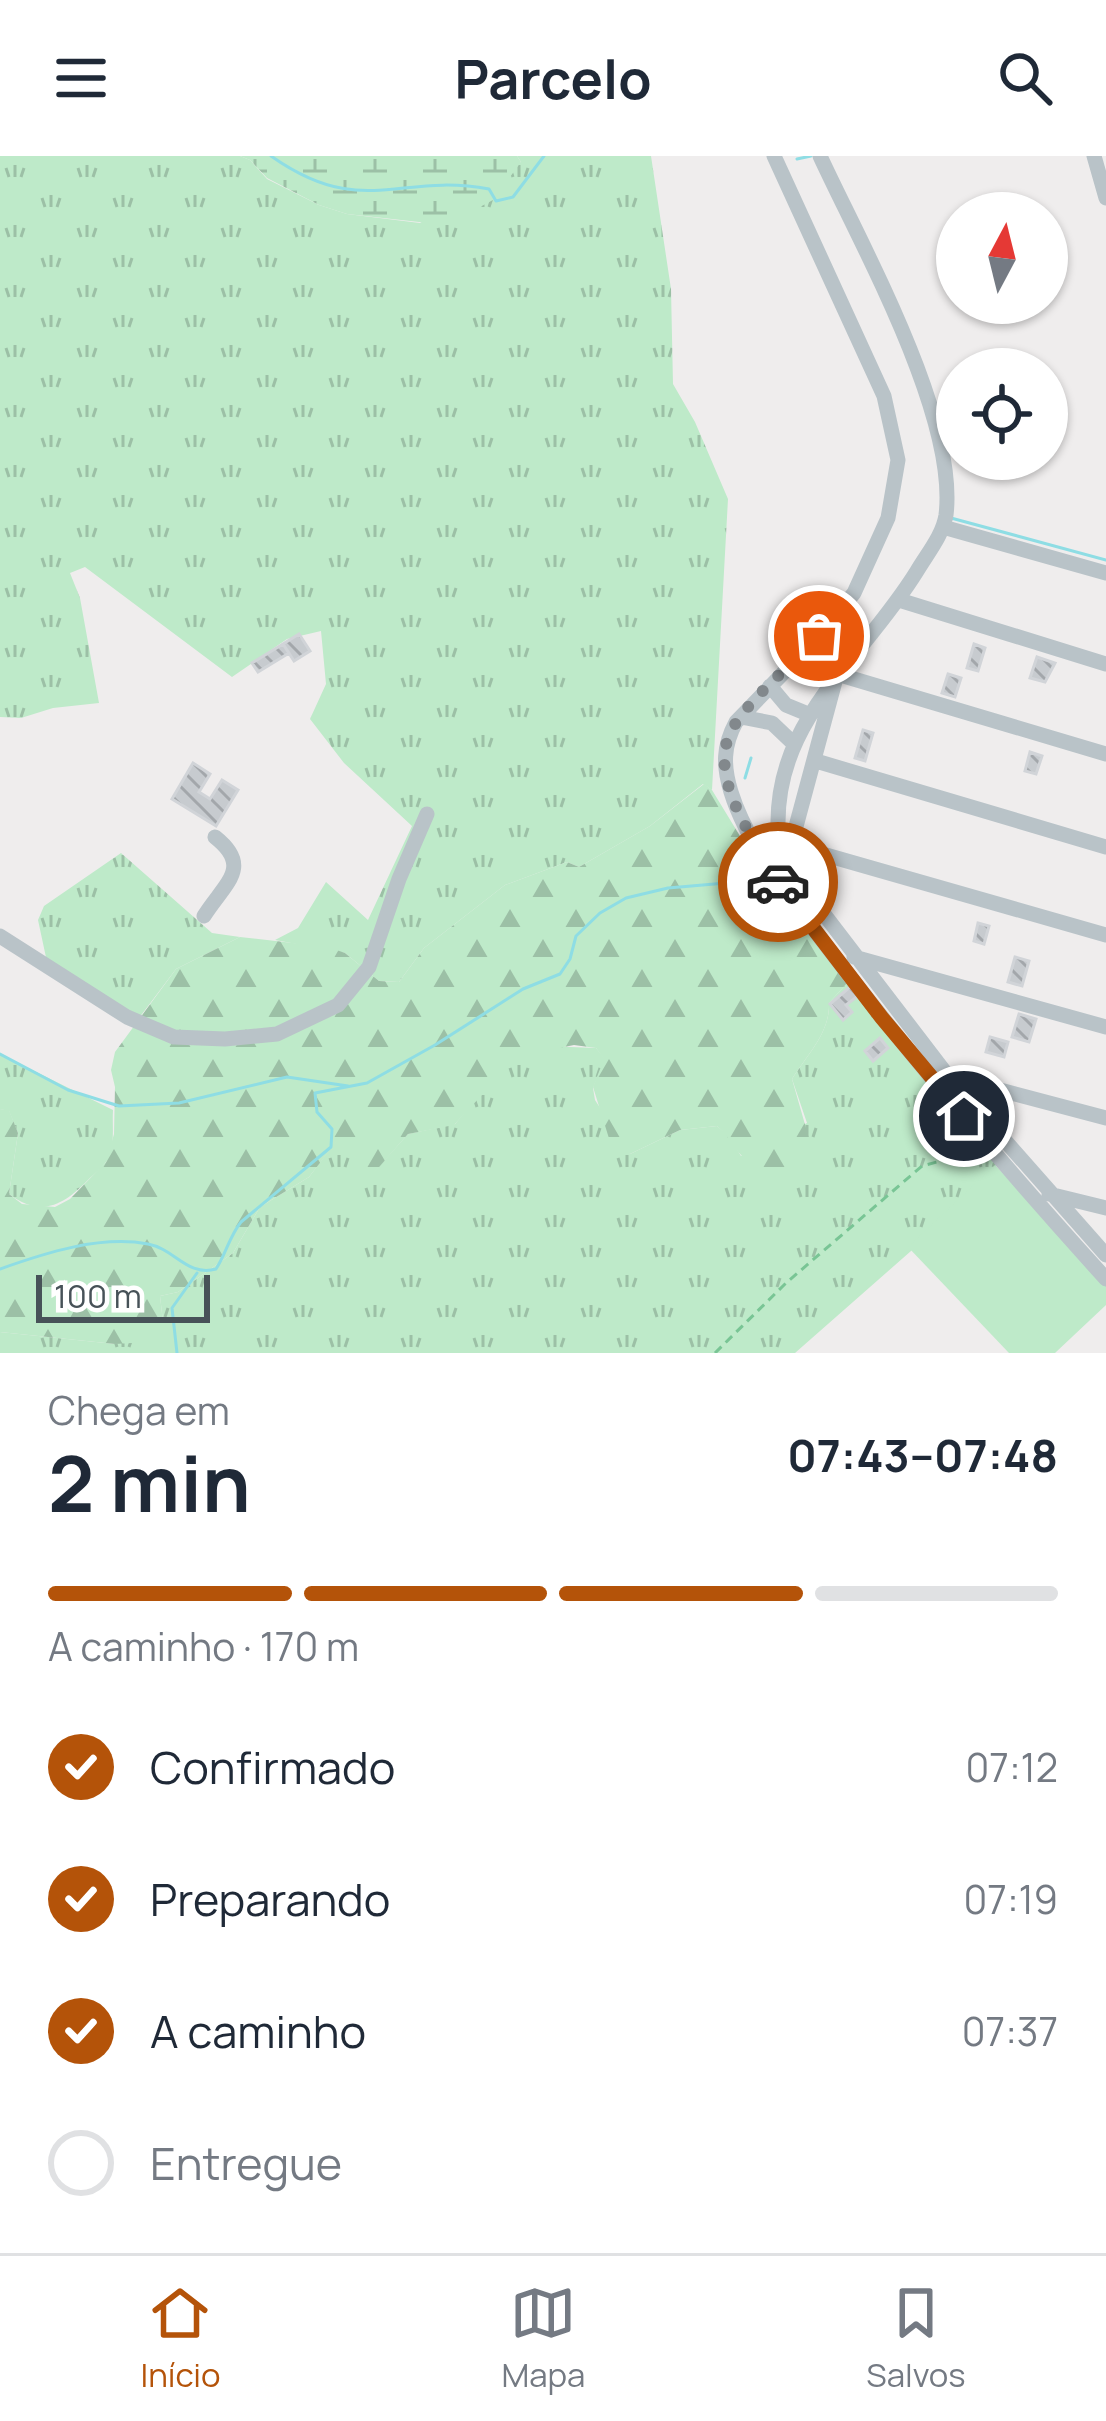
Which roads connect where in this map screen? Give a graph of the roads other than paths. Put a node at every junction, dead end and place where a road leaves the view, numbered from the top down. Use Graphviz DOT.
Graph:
graph roads {
  1 [pos="774,156"];
  2 [pos="820,156"];
  3 [pos="1094,156"];
  4 [pos="1106,199"];
  5 [pos="945,519"];
  6 [pos="1106,573"];
  7 [pos="899,600"];
  8 [pos="1106,664"];
  9 [pos="837,674"];
  10 [pos="770,686"];
  11 [pos="808,714"];
  12 [pos="741,717"];
  13 [pos="794,743"];
  14 [pos="1106,754"];
  15 [pos="816,760"];
  16 [pos="427,814"];
  17 [pos="215,837"];
  18 [pos="1106,847"];
  19 [pos="786,852"];
  20 [pos="204,916"];
  21 [pos="1106,934"];
  22 [pos="0,936"];
  23 [pos="854,957"];
  24 [pos="1106,1027"];
  25 [pos="948,1076"];
  26 [pos="1106,1118"];
  27 [pos="1049,1194"];
  28 [pos="1106,1208"];
  29 [pos="1106,1255"];
  30 [pos="1106,1279"];
  1 -- 10 [label="street"];
  2 -- 5 [label="street"];
  3 -- 4 [label="street"];
  5 -- 6 [label="street"];
  5 -- 7 [label="street"];
  7 -- 8 [label="street"];
  7 -- 9 [label="street"];
  9 -- 11 [label="street"];
  9 -- 14 [label="street"];
  9 -- 15 [label="street"];
  10 -- 11 [label="street"];
  10 -- 12 [label="street"];
  11 -- 13 [label="street"];
  12 -- 13 [label="street"];
  12 -- 30 [label="street"];
  13 -- 19 [label="street"];
  15 -- 18 [label="street"];
  15 -- 19 [label="street"];
  16 -- 22 [label="street"];
  17 -- 20 [label="street"];
  19 -- 21 [label="street"];
  19 -- 23 [label="street"];
  23 -- 24 [label="street"];
  23 -- 25 [label="street"];
  25 -- 26 [label="street"];
  25 -- 27 [label="street"];
  27 -- 28 [label="street"];
  27 -- 29 [label="street"];
}
